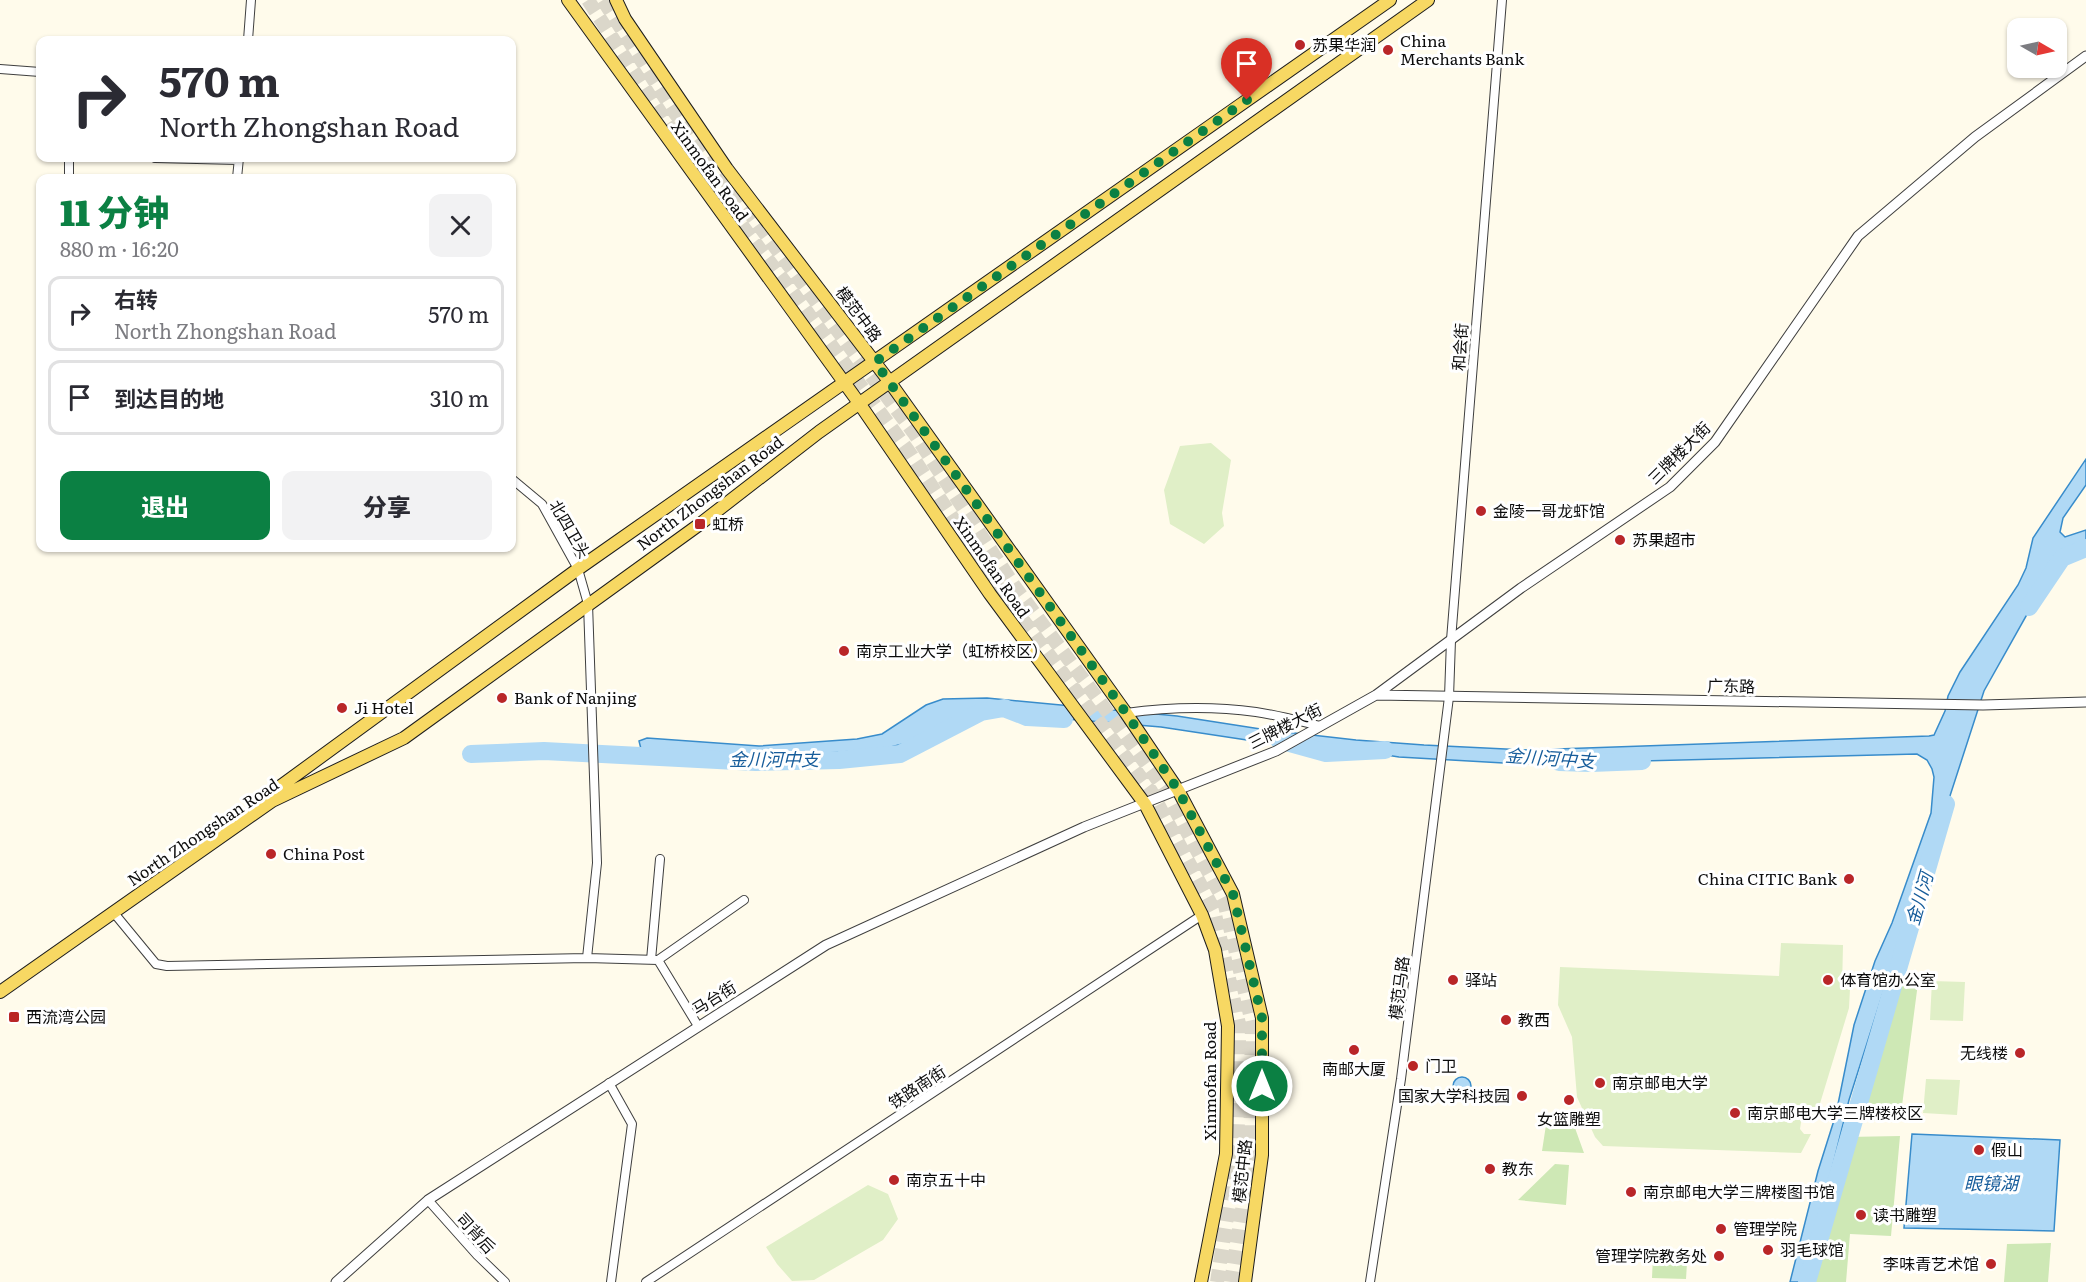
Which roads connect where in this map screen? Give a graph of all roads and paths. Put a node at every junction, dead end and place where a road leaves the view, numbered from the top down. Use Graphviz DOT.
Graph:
graph roads {
  1 [pos="251,0"];
  2 [pos="568,0"];
  3 [pos="616,0"];
  4 [pos="1390,0"];
  5 [pos="1428,0"];
  6 [pos="1502,0"];
  7 [pos="248,36"];
  8 [pos="2086,56"];
  9 [pos="0,69"];
  10 [pos="36,72"];
  11 [pos="875,362"];
  12 [pos="890,381"];
  13 [pos="844,384"];
  14 [pos="859,404"];
  15 [pos="516,482"];
  16 [pos="578,568"];
  17 [pos="588,604"];
  18 [pos="1451,640"];
  19 [pos="1376,695"];
  20 [pos="1449,697"];
  21 [pos="2086,702"];
  22 [pos="1126,713"];
  23 [pos="1320,726"];
  24 [pos="1178,790"];
  25 [pos="1145,804"];
  26 [pos="660,859"];
  27 [pos="744,900"];
  28 [pos="114,913"];
  29 [pos="1202,915"];
  30 [pos="587,958"];
  31 [pos="655,960"];
  32 [pos="0,983"];
  33 [pos="0,992"];
  34 [pos="698,1026"];
  35 [pos="609,1083"];
  36 [pos="428,1200"];
  37 [pos="336,1282"];
  38 [pos="506,1282"];
  39 [pos="611,1282"];
  40 [pos="646,1282"];
  41 [pos="1201,1282"];
  42 [pos="1245,1282"];
  43 [pos="1370,1282"];
  1 -- 7 [label="street"];
  2 -- 13 [label="main road, Xinmofan Road"];
  3 -- 11 [label="main road, 模范中路"];
  4 -- 11 [label="main road, North Zhongshan Road"];
  5 -- 12 [label="main road, North Zhongshan Road"];
  6 -- 18 [label="street, 和会街"];
  8 -- 18 [label="street, 三牌楼大街"];
  9 -- 10 [label="street"];
  11 -- 12 [label="main road, 模范中路"];
  11 -- 13 [label="main road, North Zhongshan Road"];
  12 -- 14 [label="main road, North Zhongshan Road"];
  12 -- 22 [label="main road, 模范中路"];
  13 -- 14 [label="main road, Xinmofan Road"];
  13 -- 16 [label="main road, North Zhongshan Road"];
  14 -- 17 [label="main road, North Zhongshan Road"];
  14 -- 25 [label="main road, Xinmofan Road"];
  15 -- 16 [label="street, 北四卫头"];
  16 -- 17 [label="street, 北四卫头"];
  16 -- 32 [label="main road, North Zhongshan Road"];
  17 -- 28 [label="main road, North Zhongshan Road"];
  17 -- 30 [label="street, 北四卫头"];
  18 -- 19 [label="street, 三牌楼大街"];
  18 -- 20 [label="street, 和会街"];
  19 -- 20 [label="street, 广东路"];
  19 -- 23 [label="street, 三牌楼大街"];
  20 -- 21 [label="street, 广东路"];
  20 -- 43 [label="street, 模范马路"];
  22 -- 23 [label="street"];
  22 -- 24 [label="main road, 模范中路"];
  23 -- 24 [label="street, 三牌楼大街"];
  24 -- 25 [label="street, 三牌楼大街"];
  24 -- 42 [label="main road, 模范中路"];
  25 -- 29 [label="main road, Xinmofan Road"];
  25 -- 34 [label="street, 马台街"];
  26 -- 31 [label="street"];
  27 -- 31 [label="street"];
  28 -- 30 [label="street"];
  28 -- 33 [label="main road, North Zhongshan Road"];
  29 -- 40 [label="street, 铁路南街"];
  29 -- 41 [label="main road, Xinmofan Road"];
  30 -- 31 [label="street"];
  31 -- 34 [label="street"];
  34 -- 35 [label="street, 马台街"];
  35 -- 36 [label="street, 马台街"];
  35 -- 39 [label="street"];
  36 -- 37 [label="street, 马台街"];
  36 -- 38 [label="street, 司背后"];
}
